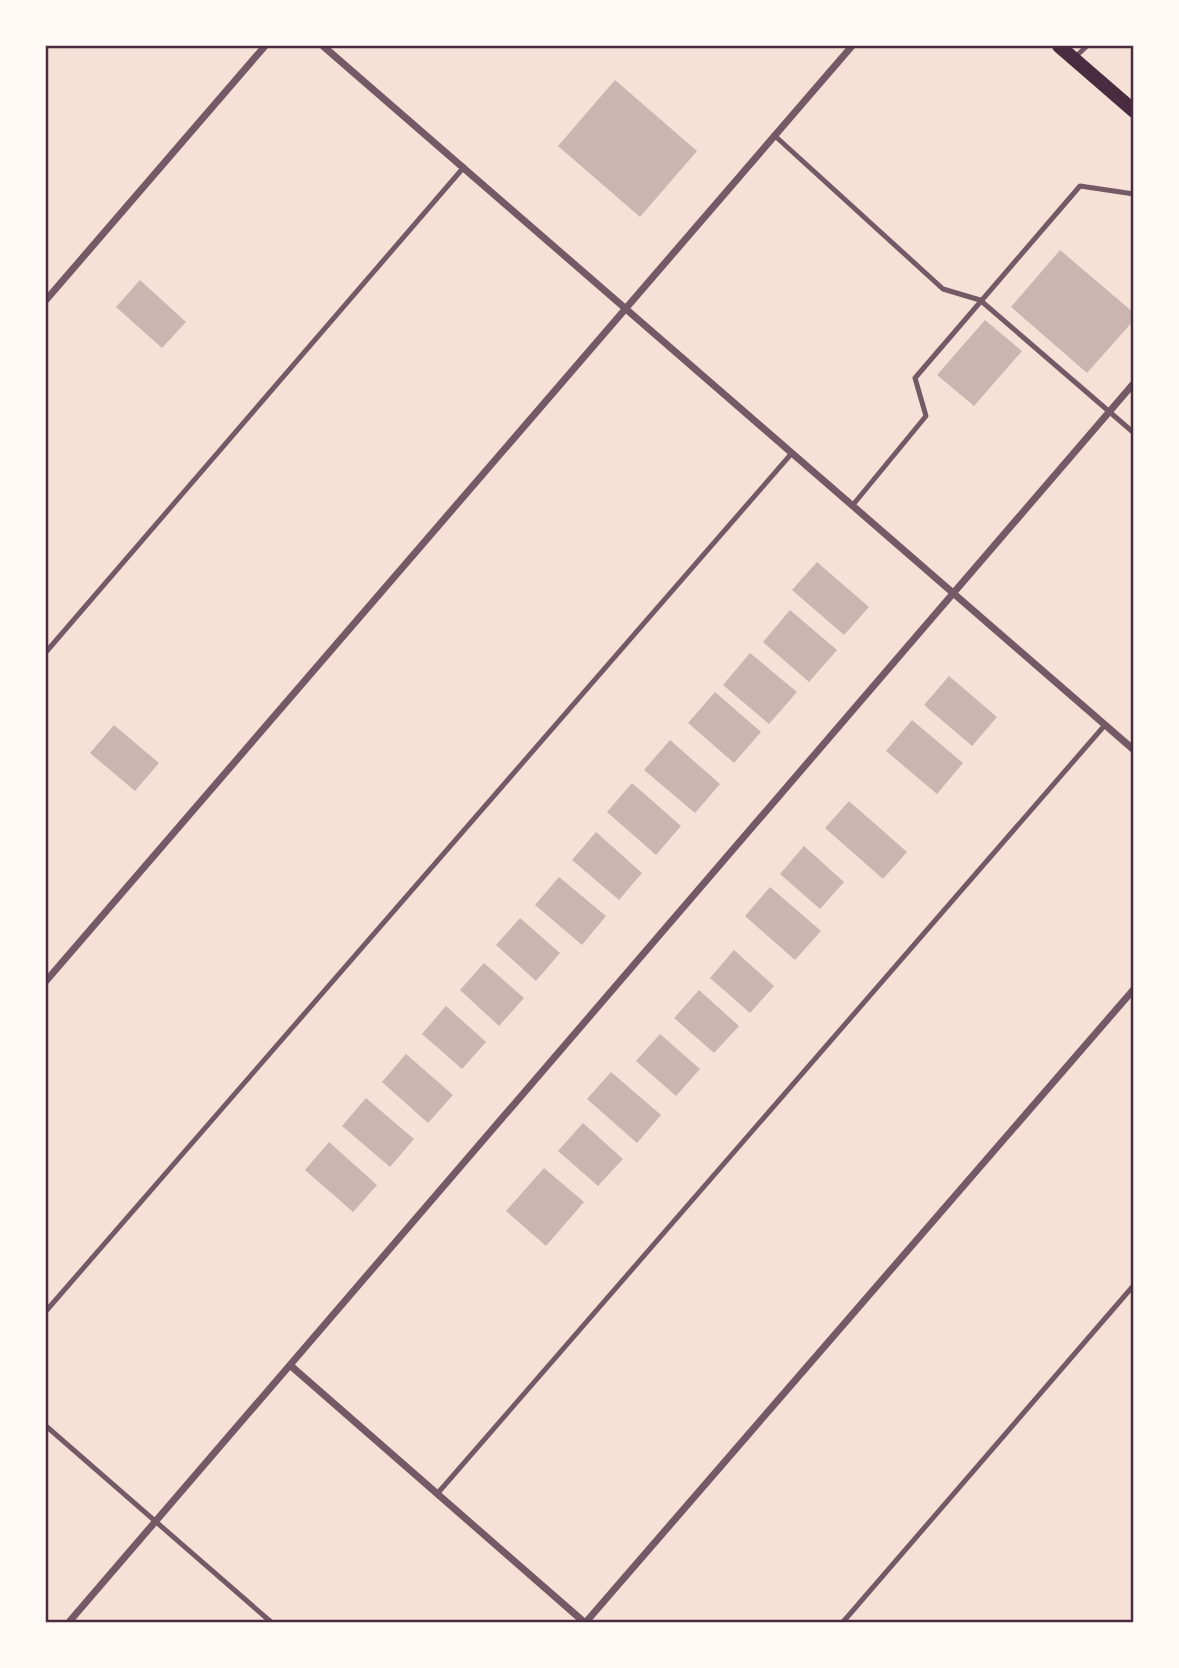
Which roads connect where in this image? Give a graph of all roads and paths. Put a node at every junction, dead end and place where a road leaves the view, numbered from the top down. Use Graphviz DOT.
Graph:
graph roads {
  1 [pos="265,46"];
  2 [pos="323,46"];
  3 [pos="852,46"];
  4 [pos="1059,46"];
  5 [pos="1087,46"];
  6 [pos="1073,58"];
  7 [pos="1133,111"];
  8 [pos="774,135"];
  9 [pos="464,167"];
  10 [pos="1133,194"];
  11 [pos="46,300"];
  12 [pos="980,300"];
  13 [pos="625,306"];
  14 [pos="1133,383"];
  15 [pos="1110,411"];
  16 [pos="1133,433"];
  17 [pos="792,453"];
  18 [pos="852,506"];
  19 [pos="954,595"];
  20 [pos="46,652"];
  21 [pos="1105,725"];
  22 [pos="1133,750"];
  23 [pos="46,981"];
  24 [pos="1133,989"];
  25 [pos="1133,1285"];
  26 [pos="46,1311"];
  27 [pos="291,1366"];
  28 [pos="46,1426"];
  29 [pos="437,1494"];
  30 [pos="156,1522"];
  31 [pos="69,1622"];
  32 [pos="271,1622"];
  33 [pos="585,1622"];
  34 [pos="843,1622"];
  1 -- 11 [label="street"];
  2 -- 9 [label="street"];
  3 -- 8 [label="street"];
  4 -- 6 [label="main road"];
  5 -- 6 [label="lane"];
  6 -- 7 [label="main road"];
  8 -- 12 [label="lane"];
  8 -- 13 [label="street"];
  9 -- 13 [label="street"];
  9 -- 20 [label="lane"];
  10 -- 12 [label="lane"];
  12 -- 15 [label="lane"];
  12 -- 18 [label="lane"];
  13 -- 17 [label="street"];
  13 -- 23 [label="street"];
  14 -- 15 [label="street"];
  15 -- 16 [label="lane"];
  15 -- 19 [label="street"];
  17 -- 18 [label="street"];
  17 -- 26 [label="lane"];
  18 -- 19 [label="street"];
  19 -- 21 [label="street"];
  19 -- 27 [label="street"];
  21 -- 22 [label="street"];
  21 -- 29 [label="lane"];
  24 -- 33 [label="street"];
  25 -- 34 [label="lane"];
  27 -- 29 [label="street"];
  27 -- 30 [label="street"];
  28 -- 30 [label="lane"];
  29 -- 33 [label="street"];
  30 -- 31 [label="street"];
  30 -- 32 [label="lane"];
}
